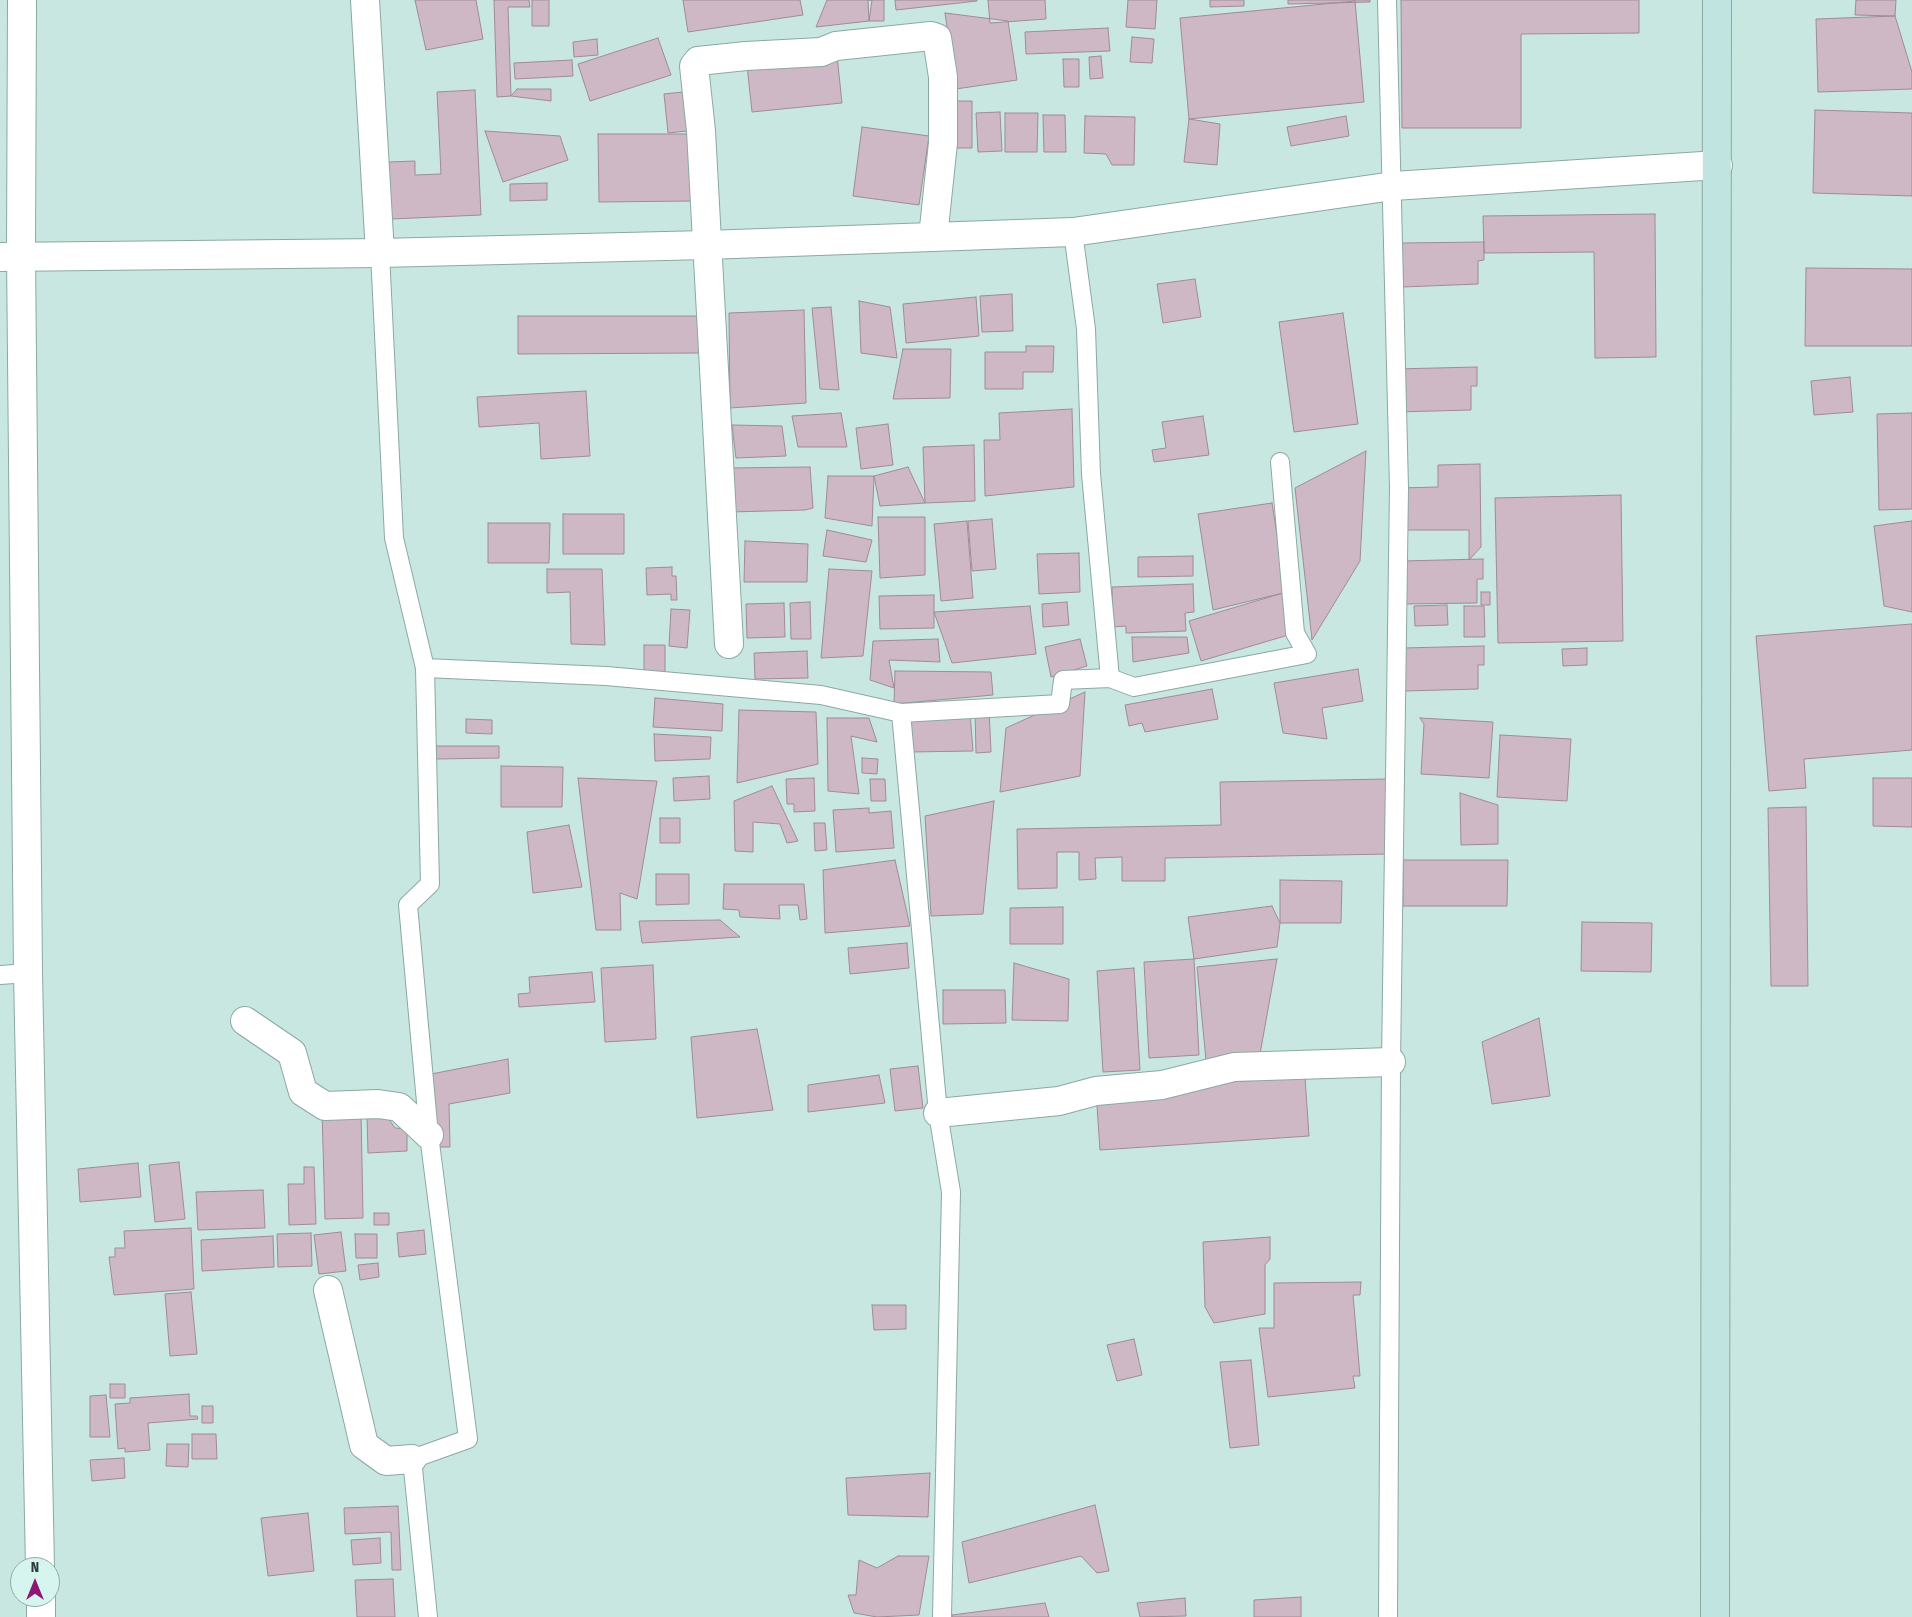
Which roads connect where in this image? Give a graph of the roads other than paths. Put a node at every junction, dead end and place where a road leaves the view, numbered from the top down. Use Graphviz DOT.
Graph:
graph roads {
  1 [pos="22,0"];
  2 [pos="366,0"];
  3 [pos="1387,0"];
  4 [pos="1717,0"];
  5 [pos="1718,165"];
  6 [pos="1393,186"];
  7 [pos="1074,232"];
  8 [pos="933,237"];
  9 [pos="706,245"];
  10 [pos="380,253"];
  11 [pos="10,256"];
  12 [pos="1280,462"];
  13 [pos="729,644"];
  14 [pos="425,668"];
  15 [pos="1110,678"];
  16 [pos="901,713"];
  17 [pos="28,973"];
  18 [pos="0,975"];
  19 [pos="245,1021"];
  20 [pos="1391,1062"];
  21 [pos="938,1113"];
  22 [pos="429,1134"];
  23 [pos="328,1290"];
  24 [pos="412,1460"];
  25 [pos="40,1557"];
  26 [pos="428,1617"];
  27 [pos="942,1617"];
  28 [pos="1388,1617"];
  29 [pos="1715,1617"];
  1 -- 11 [label="street"];
  2 -- 10 [label="street"];
  3 -- 6 [label="lane"];
  4 -- 5 [label="main road"];
  5 -- 6 [label="street"];
  5 -- 29 [label="main road"];
  6 -- 7 [label="street"];
  6 -- 20 [label="lane"];
  7 -- 8 [label="street"];
  7 -- 15 [label="lane"];
  8 -- 9 [label="street"];
  8 -- 9 [label="street"];
  9 -- 10 [label="street"];
  9 -- 13 [label="street"];
  10 -- 11 [label="street"];
  10 -- 14 [label="lane"];
  11 -- 17 [label="street"];
  12 -- 15 [label="lane"];
  14 -- 16 [label="lane"];
  14 -- 22 [label="lane"];
  15 -- 16 [label="lane"];
  16 -- 21 [label="lane"];
  17 -- 18 [label="lane"];
  17 -- 25 [label="street"];
  19 -- 22 [label="street"];
  20 -- 21 [label="street"];
  20 -- 28 [label="lane"];
  21 -- 27 [label="lane"];
  22 -- 24 [label="lane"];
  23 -- 24 [label="street"];
  24 -- 26 [label="lane"];
}
